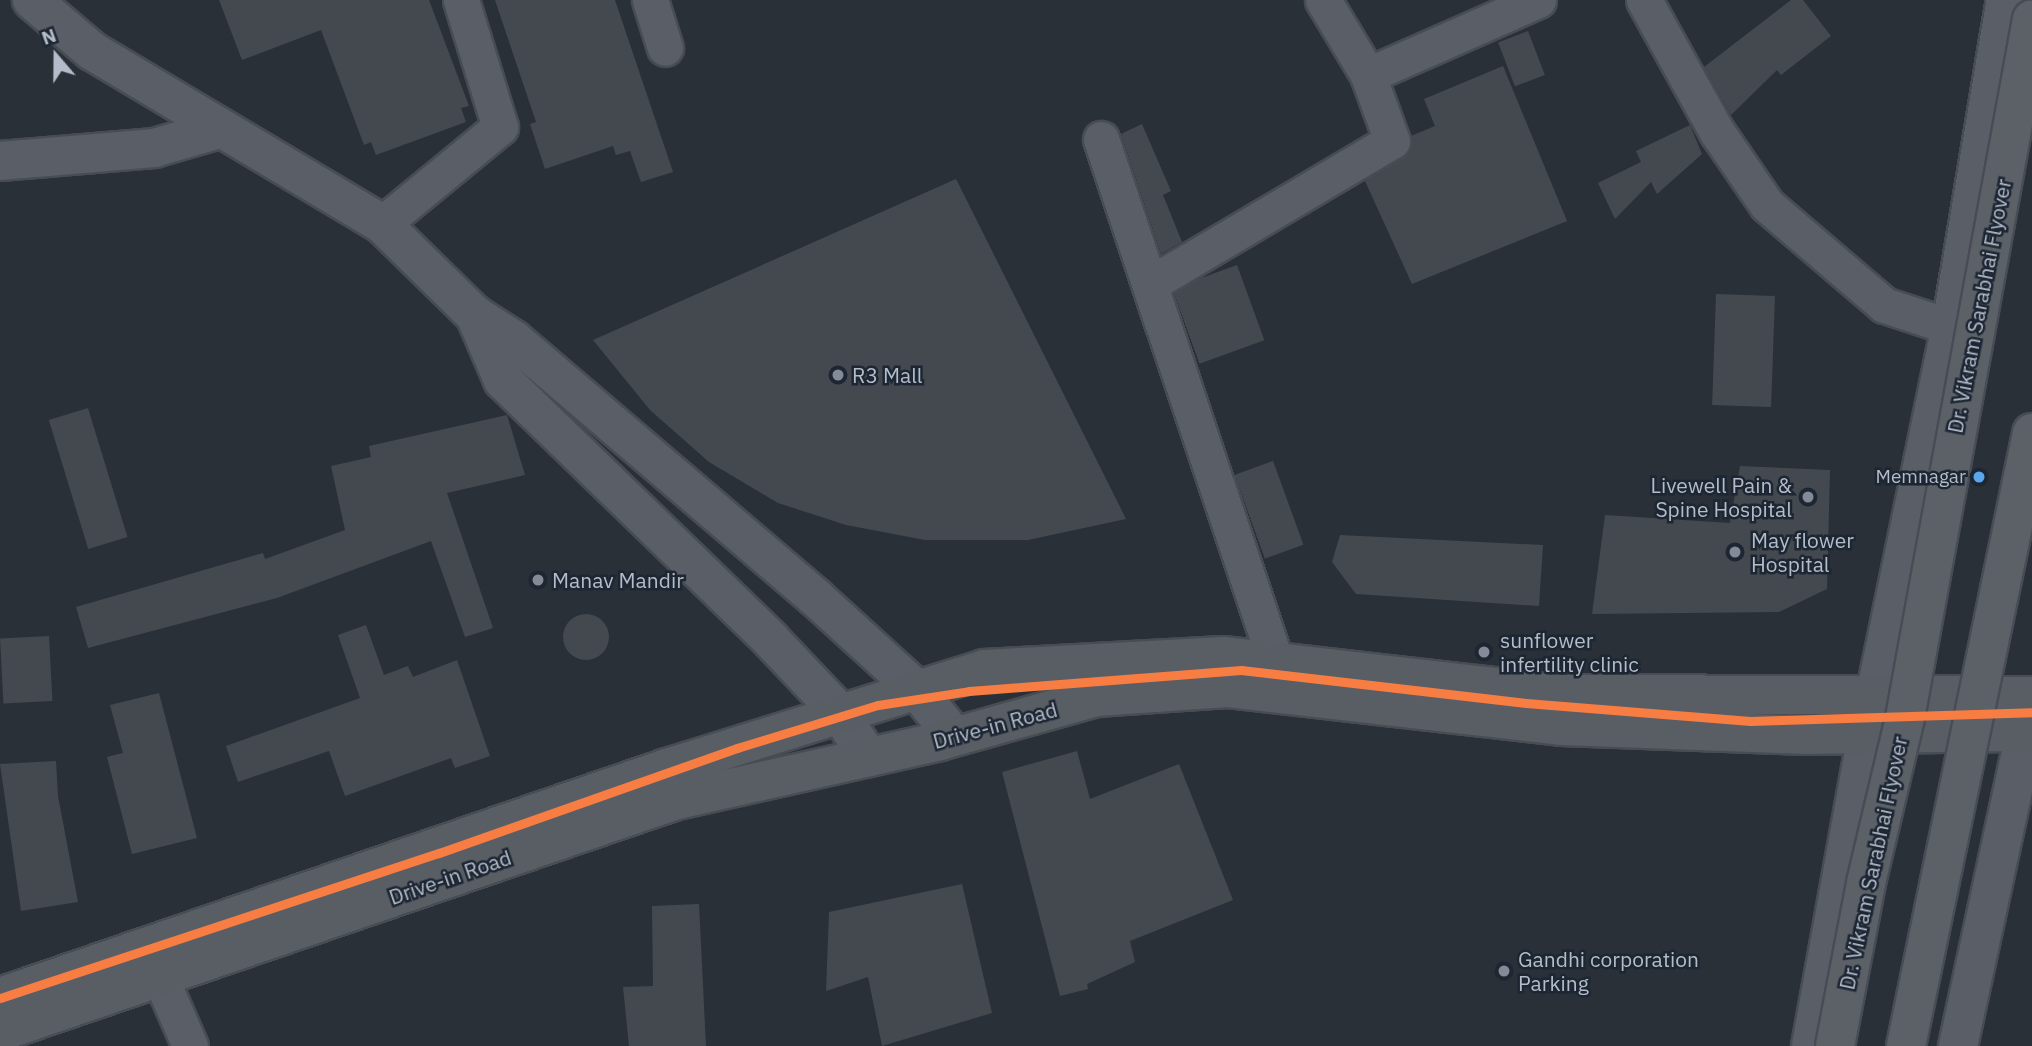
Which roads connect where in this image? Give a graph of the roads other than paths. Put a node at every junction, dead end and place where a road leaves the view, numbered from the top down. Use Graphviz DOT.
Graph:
graph roads {
  1 [pos="32,0"];
  2 [pos="461,0"];
  3 [pos="650,0"];
  4 [pos="1323,0"];
  5 [pos="1538,0"];
  6 [pos="1644,0"];
  7 [pos="2006,0"];
  8 [pos="2032,19"];
  9 [pos="665,48"];
  10 [pos="1368,75"];
  11 [pos="220,129"];
  12 [pos="1101,139"];
  13 [pos="0,161"];
  14 [pos="382,224"];
  15 [pos="1150,284"];
  16 [pos="475,315"];
  17 [pos="1951,327"];
  18 [pos="2032,433"];
  19 [pos="1276,663"];
  20 [pos="916,689"];
  21 [pos="1877,694"];
  22 [pos="839,712"];
  23 [pos="2030,715"];
  24 [pos="1867,735"];
  25 [pos="954,736"];
  26 [pos="868,757"];
  27 [pos="147,964"];
  28 [pos="0,997"];
  29 [pos="0,1032"];
  30 [pos="190,1046"];
  31 [pos="1811,1046"];
  32 [pos="1835,1046"];
  33 [pos="1906,1046"];
  34 [pos="1958,1046"];
  1 -- 11 [label="street"];
  2 -- 14 [label="street"];
  3 -- 9 [label="street"];
  4 -- 10 [label="street"];
  5 -- 10 [label="street"];
  6 -- 17 [label="street"];
  7 -- 17 [label="street"];
  8 -- 32 [label="main road, Dr. Vikram Sarabhai Flyover, bridge"];
  10 -- 15 [label="street"];
  11 -- 13 [label="street"];
  11 -- 14 [label="street"];
  12 -- 15 [label="street"];
  14 -- 16 [label="street"];
  15 -- 19 [label="street"];
  16 -- 20 [label="street"];
  16 -- 22 [label="street"];
  17 -- 21 [label="street"];
  18 -- 33 [label="main road, bridge"];
  19 -- 20 [label="main road, Drive-in Road"];
  19 -- 21 [label="main road, Drive-in Road"];
  20 -- 22 [label="main road, Drive-in Road"];
  20 -- 25 [label="street"];
  21 -- 23 [label="main road, Drive-in Road"];
  21 -- 24 [label="street"];
  22 -- 26 [label="street"];
  22 -- 27 [label="main road, Drive-in Road"];
  23 -- 24 [label="main road, Drive-in Road"];
  23 -- 34 [label="street"];
  24 -- 25 [label="main road, Drive-in Road"];
  24 -- 31 [label="street"];
  25 -- 26 [label="main road, Drive-in Road"];
  26 -- 27 [label="main road, Drive-in Road"];
  27 -- 28 [label="main road, Drive-in Road"];
  27 -- 29 [label="main road, Drive-in Road"];
  27 -- 30 [label="street"];
}
